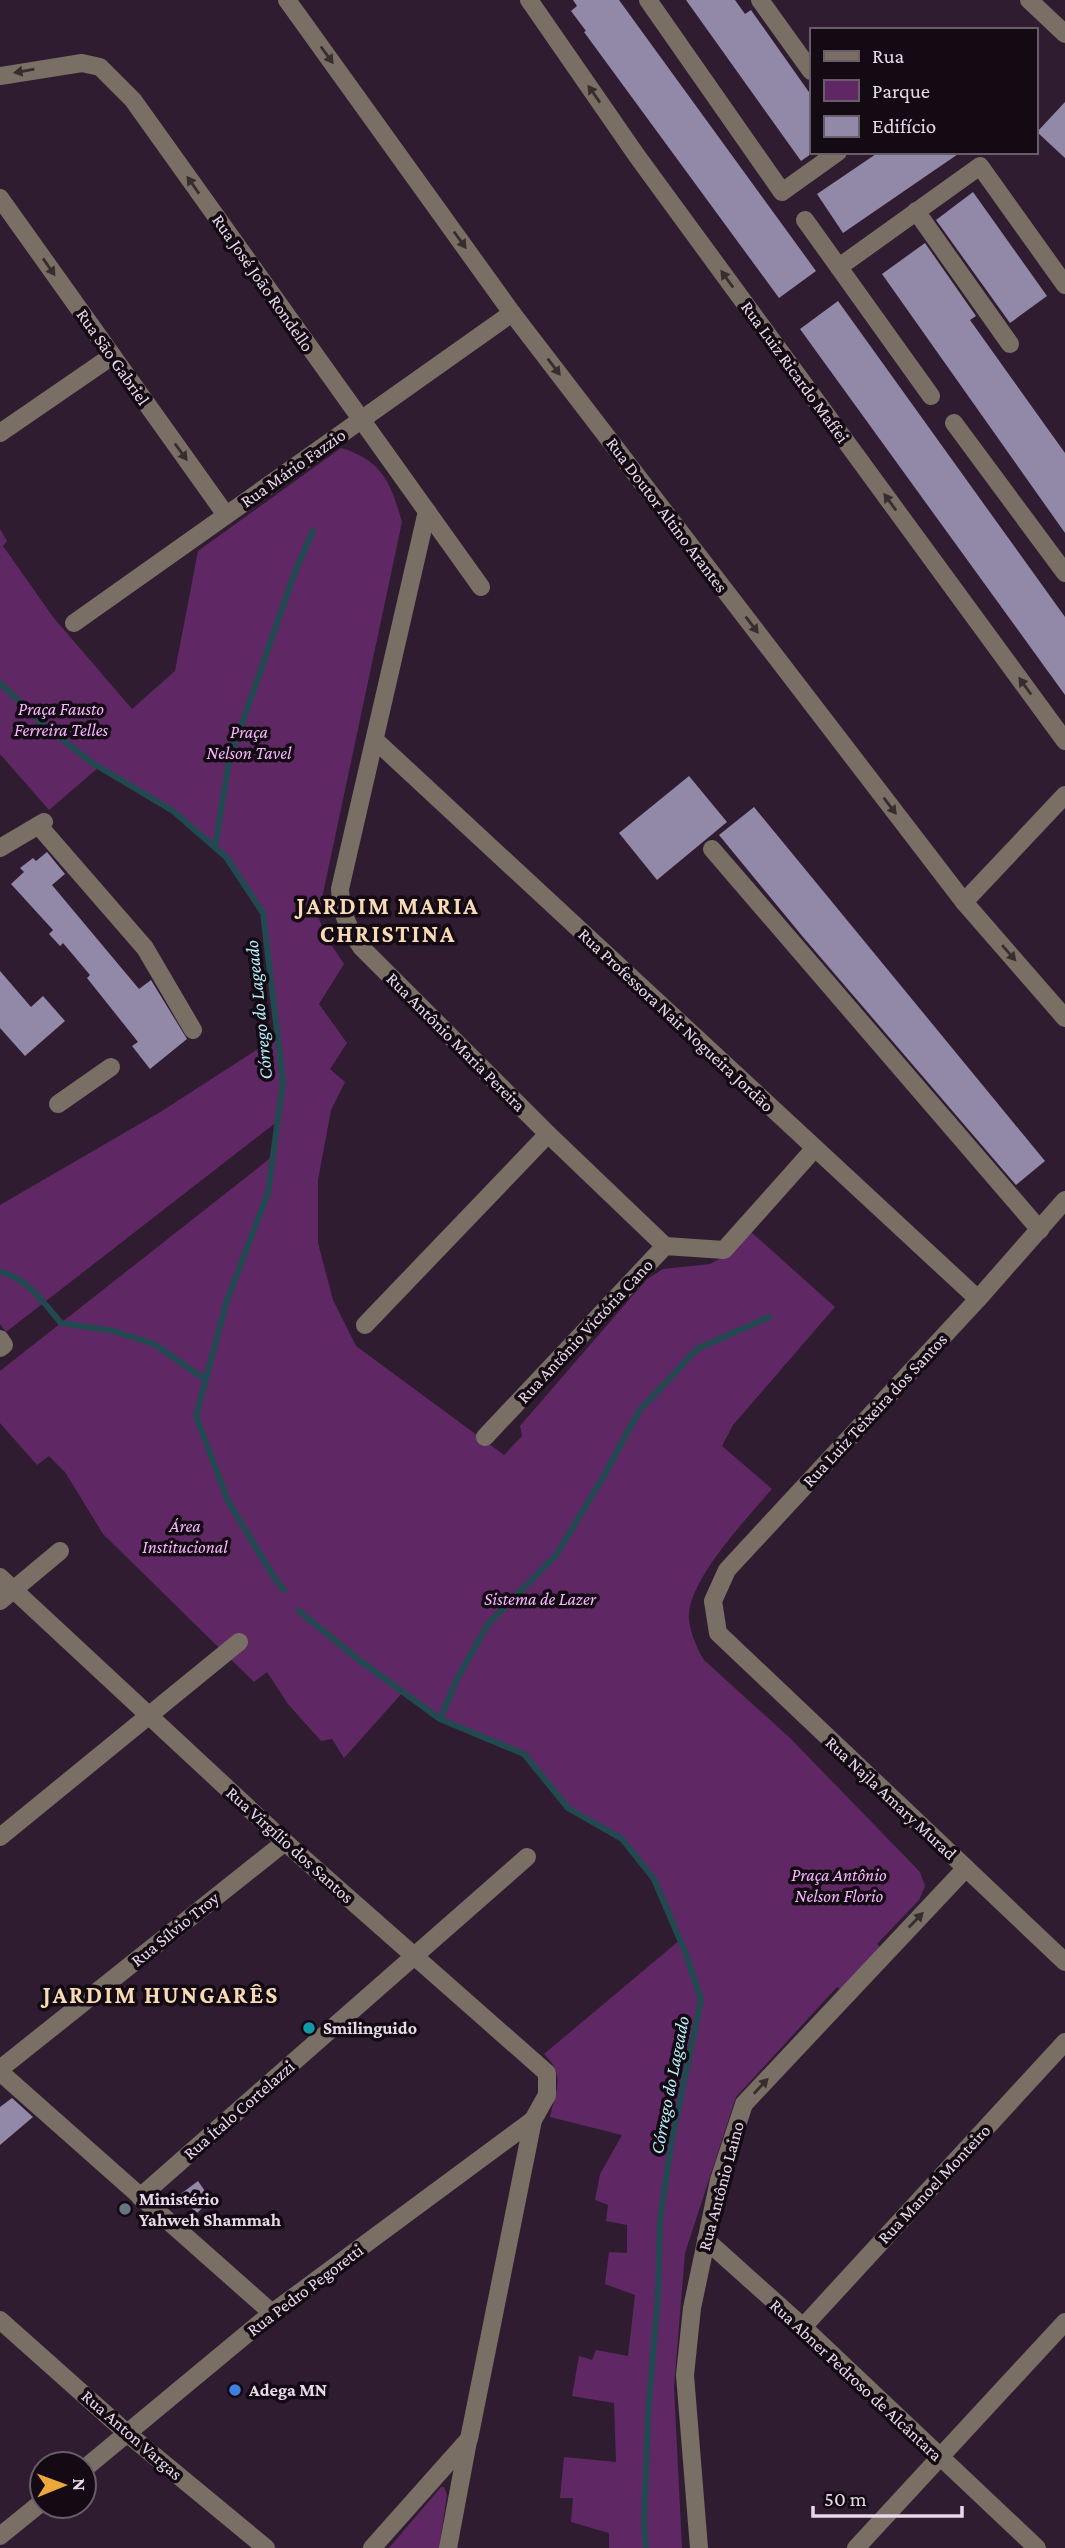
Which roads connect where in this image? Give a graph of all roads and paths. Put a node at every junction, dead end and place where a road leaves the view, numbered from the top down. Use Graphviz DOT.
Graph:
graph roads {
  1 [pos="287,0"];
  2 [pos="528,0"];
  3 [pos="649,0"];
  4 [pos="760,0"];
  5 [pos="1029,0"];
  6 [pos="1065,34"];
  7 [pos="810,70"];
  8 [pos="0,76"];
  9 [pos="835,154"];
  10 [pos="3,209"];
  11 [pos="916,211"];
  12 [pos="805,220"];
  13 [pos="839,267"];
  14 [pos="1065,285"];
  15 [pos="512,313"];
  16 [pos="1010,344"];
  17 [pos="112,356"];
  18 [pos="931,396"];
  19 [pos="360,420"];
  20 [pos="954,423"];
  21 [pos="0,433"];
  22 [pos="427,511"];
  23 [pos="226,516"];
  24 [pos="1065,573"];
  25 [pos="481,587"];
  26 [pos="74,623"];
  27 [pos="375,740"];
  28 [pos="1065,741"];
  29 [pos="1065,795"];
  30 [pos="0,848"];
  31 [pos="712,849"];
  32 [pos="964,902"];
  33 [pos="1065,1018"];
  34 [pos="193,1030"];
  35 [pos="111,1067"];
  36 [pos="58,1104"];
  37 [pos="548,1134"];
  38 [pos="815,1148"];
  39 [pos="1065,1200"];
  40 [pos="1040,1230"];
  41 [pos="665,1245"];
  42 [pos="978,1299"];
  43 [pos="365,1325"];
  44 [pos="485,1437"];
  45 [pos="60,1551"];
  46 [pos="0,1577"];
  47 [pos="7,1595"];
  48 [pos="718,1633"];
  49 [pos="239,1642"];
  50 [pos="150,1716"];
  51 [pos="0,1837"];
  52 [pos="285,1842"];
  53 [pos="527,1857"];
  54 [pos="966,1868"];
  55 [pos="414,1956"];
  56 [pos="1065,1962"];
  57 [pos="1065,2042"];
  58 [pos="0,2071"];
  59 [pos="533,2120"];
  60 [pos="140,2197"];
  61 [pos="706,2240"];
  62 [pos="272,2313"];
  63 [pos="0,2320"];
  64 [pos="1065,2322"];
  65 [pos="803,2327"];
  66 [pos="128,2434"];
  67 [pos="469,2439"];
  68 [pos="98,2458"];
  69 [pos="939,2458"];
  70 [pos="28,2513"];
  71 [pos="0,2536"];
  72 [pos="266,2548"];
  73 [pos="372,2548"];
  74 [pos="448,2548"];
  75 [pos="699,2548"];
  76 [pos="856,2548"];
  77 [pos="1037,2548"];
  1 -- 15 [label="street, Rua Doutor Altino Arantes, one-way"];
  28 -- 2 [label="street, Rua Luiz Ricardo Maffei, one-way"];
  3 -- 9 [label="street"];
  4 -- 7 [label="street"];
  5 -- 6 [label="street"];
  19 -- 8 [label="street, Rua José João Rondello, one-way"];
  10 -- 17 [label="street, Rua São Gabriel, one-way"];
  11 -- 13 [label="street"];
  11 -- 14 [label="street"];
  11 -- 16 [label="street"];
  12 -- 13 [label="street"];
  13 -- 18 [label="street"];
  15 -- 19 [label="street, Rua Mário Fazzio"];
  15 -- 32 [label="street, Rua Doutor Altino Arantes, one-way"];
  17 -- 21 [label="street"];
  17 -- 23 [label="street, Rua São Gabriel, one-way"];
  19 -- 22 [label="street, Rua José João Rondello"];
  19 -- 23 [label="street, Rua Mário Fazzio"];
  20 -- 24 [label="street"];
  22 -- 25 [label="street, Rua José João Rondello"];
  22 -- 27 [label="street, Rua Antônio Maria Pereira"];
  23 -- 26 [label="street, Rua Mário Fazzio"];
  27 -- 37 [label="street, Rua Antônio Maria Pereira"];
  27 -- 38 [label="street, Rua Professora Nair Nogueira Jordão"];
  29 -- 32 [label="street"];
  30 -- 34 [label="street"];
  31 -- 40 [label="street"];
  32 -- 33 [label="street, Rua Doutor Altino Arantes, one-way"];
  35 -- 36 [label="street"];
  37 -- 41 [label="street, Rua Antônio Maria Pereira"];
  37 -- 43 [label="street"];
  38 -- 41 [label="street, Rua Antônio Victória Cano"];
  38 -- 42 [label="street, Rua Professora Nair Nogueira Jordão"];
  39 -- 40 [label="street, Rua Luiz Teixeira dos Santos"];
  40 -- 42 [label="street, Rua Luiz Teixeira dos Santos"];
  41 -- 44 [label="street, Rua Antônio Victória Cano"];
  42 -- 48 [label="street, Rua Luiz Teixeira dos Santos"];
  45 -- 47 [label="street"];
  46 -- 47 [label="street, Rua Virgílio dos Santos"];
  47 -- 50 [label="street, Rua Virgílio dos Santos"];
  48 -- 54 [label="street, Rua Najla Amary Murad"];
  49 -- 50 [label="street"];
  50 -- 51 [label="street"];
  50 -- 52 [label="street, Rua Virgílio dos Santos"];
  52 -- 55 [label="street, Rua Virgílio dos Santos"];
  52 -- 58 [label="street, Rua Sílvio Troy"];
  53 -- 55 [label="street, Rua Ítalo Cortelazzi"];
  54 -- 56 [label="street, Rua Najla Amary Murad"];
  61 -- 54 [label="street, Rua Antônio Laino, one-way"];
  55 -- 59 [label="street, Rua Virgílio dos Santos"];
  55 -- 60 [label="street, Rua Ítalo Cortelazzi"];
  57 -- 65 [label="street, Rua Manoel Monteiro"];
  58 -- 60 [label="street"];
  59 -- 62 [label="street, Rua Pedro Pegoretti"];
  59 -- 67 [label="street, Rua Virgílio dos Santos"];
  60 -- 62 [label="street"];
  61 -- 65 [label="street, Rua Abner Pedroso de Alcântara"];
  61 -- 75 [label="street, Rua Antônio Laino"];
  62 -- 66 [label="street, Rua Pedro Pegoretti"];
  63 -- 66 [label="street, Rua Anton Vargas"];
  64 -- 69 [label="street"];
  65 -- 69 [label="street, Rua Abner Pedroso de Alcântara"];
  66 -- 68 [label="street, Rua Pedro Pegoretti"];
  66 -- 72 [label="street, Rua Anton Vargas"];
  67 -- 73 [label="street"];
  67 -- 74 [label="street, Rua Virgílio dos Santos"];
  69 -- 76 [label="street"];
  69 -- 77 [label="street, Rua Abner Pedroso de Alcântara"];
  70 -- 71 [label="street"];
}
